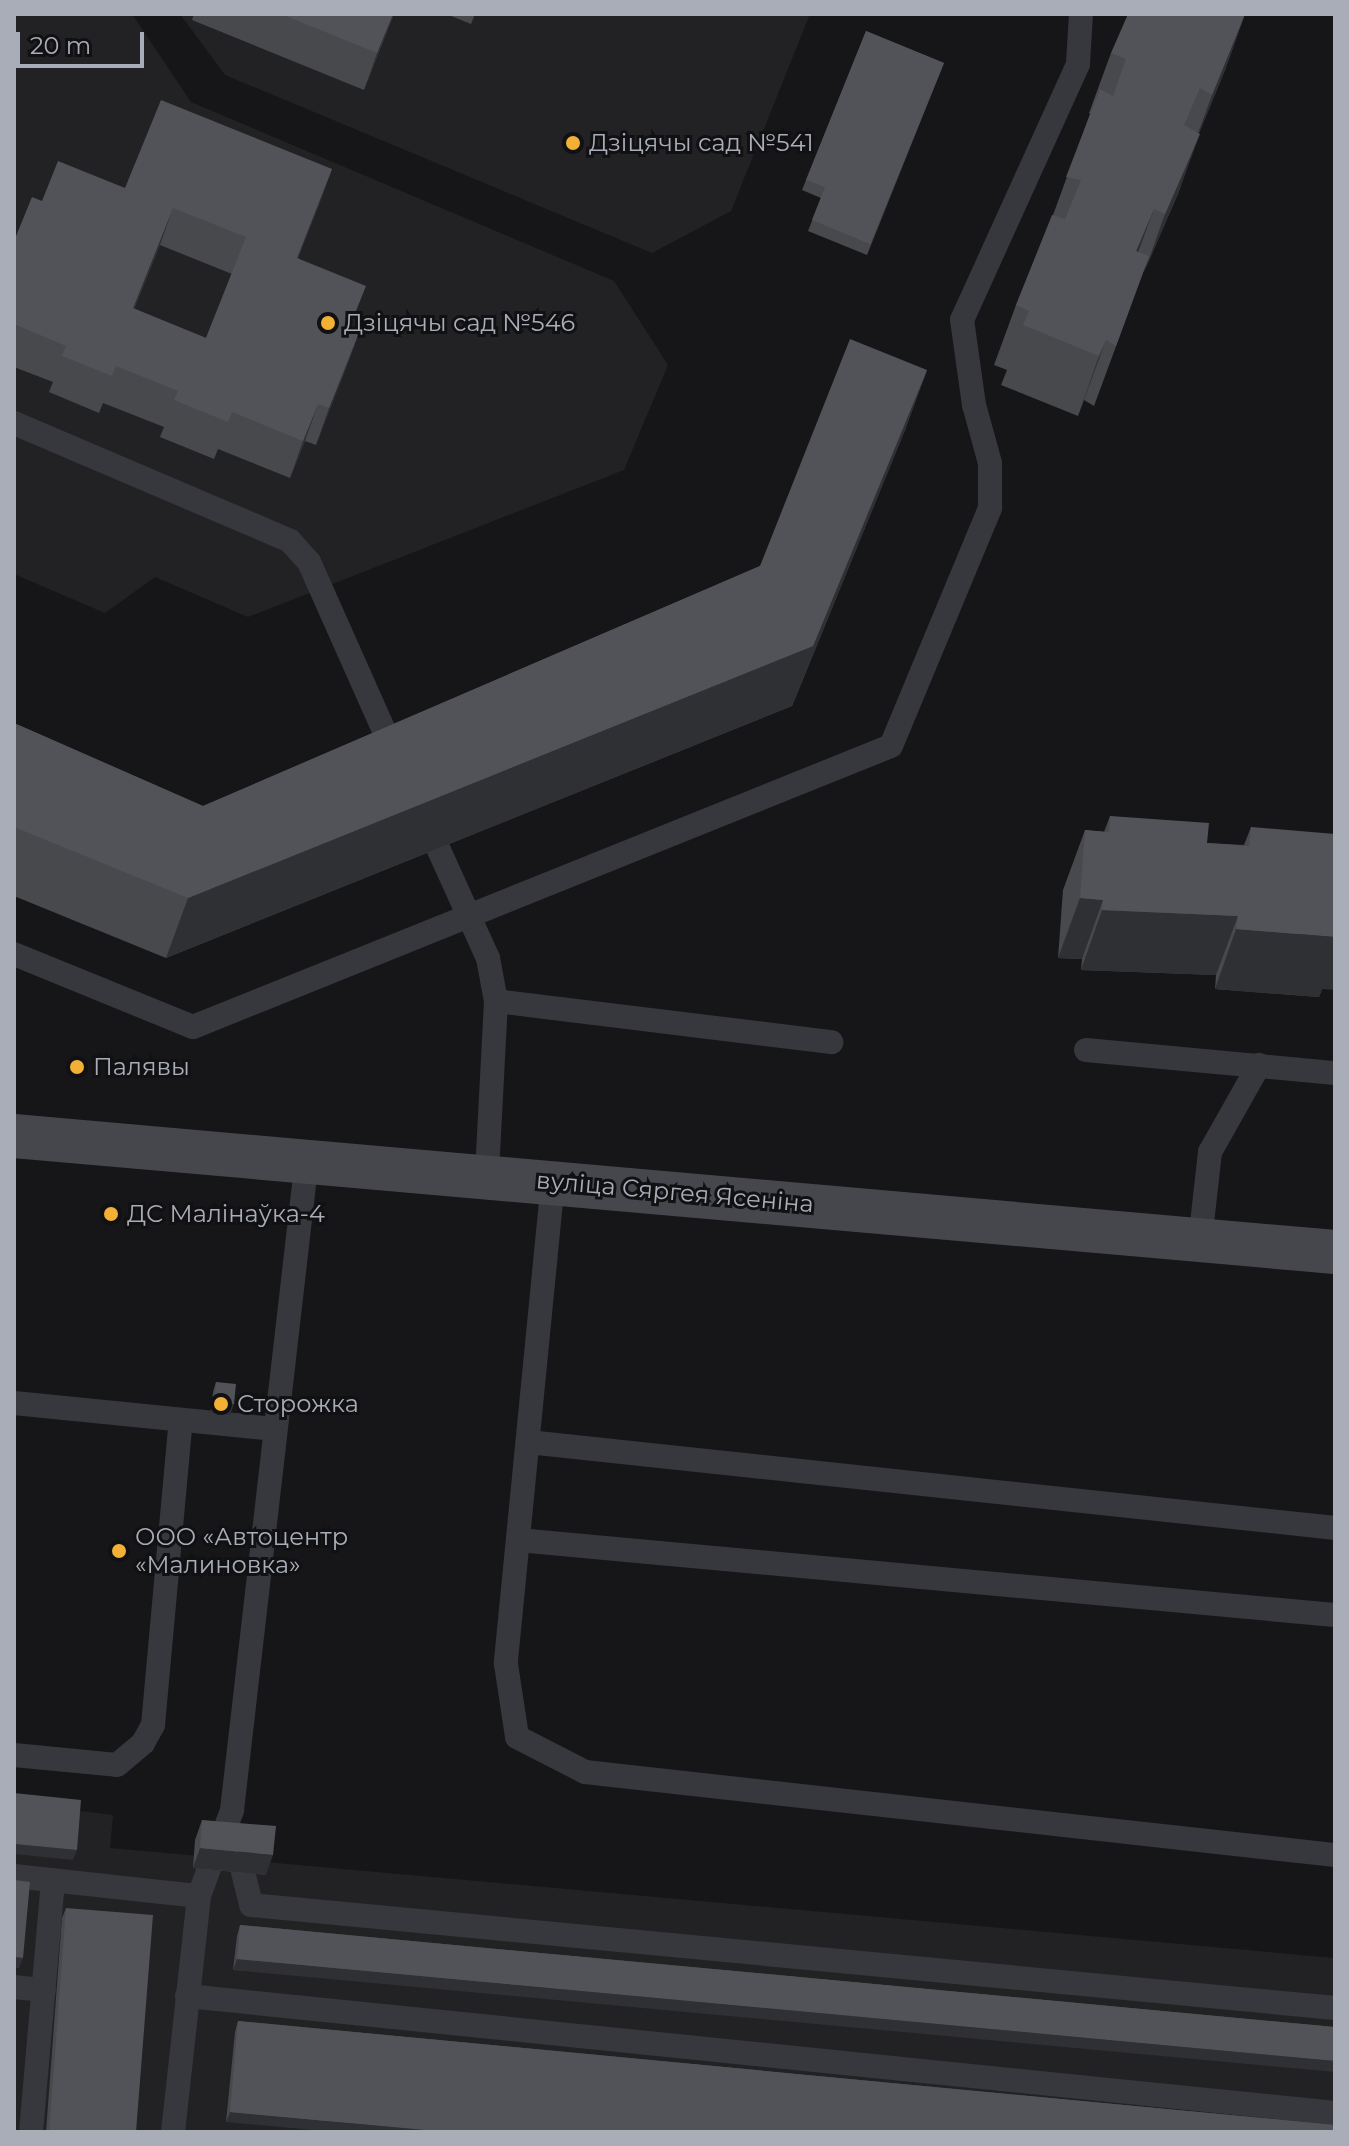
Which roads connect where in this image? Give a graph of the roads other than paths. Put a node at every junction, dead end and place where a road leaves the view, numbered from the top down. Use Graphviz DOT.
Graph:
graph roads {
  1 [pos="1081,14"];
  2 [pos="14,423"];
  3 [pos="403,770"];
  4 [pos="438,848"];
  5 [pos="468,915"];
  6 [pos="14,954"];
  7 [pos="496,1001"];
  8 [pos="832,1042"];
  9 [pos="1086,1050"];
  10 [pos="1259,1065"];
  11 [pos="1335,1073"];
  12 [pos="14,1136"];
  13 [pos="307,1159"];
  14 [pos="487,1175"];
  15 [pos="553,1181"];
  16 [pos="1200,1241"];
  17 [pos="1335,1252"];
  18 [pos="14,1403"];
  19 [pos="181,1420"];
  20 [pos="275,1429"];
  21 [pos="528,1442"];
  22 [pos="1335,1528"];
  23 [pos="518,1540"];
  24 [pos="1335,1615"];
  25 [pos="14,1755"];
  26 [pos="229,1843"];
  27 [pos="1335,1855"];
  28 [pos="209,1869"];
  29 [pos="243,1872"];
  30 [pos="14,1876"];
  31 [pos="53,1880"];
  32 [pos="199,1896"];
  33 [pos="14,1987"];
  34 [pos="44,1990"];
  35 [pos="187,1996"];
  36 [pos="1335,2008"];
  37 [pos="1335,2113"];
  38 [pos="25,2129"];
  39 [pos="173,2132"];
  1 -- 5 [label="lane"];
  2 -- 3 [label="lane"];
  4 -- 5 [label="lane"];
  5 -- 6 [label="lane"];
  5 -- 7 [label="lane"];
  7 -- 8 [label="lane"];
  7 -- 14 [label="lane"];
  9 -- 10 [label="lane"];
  10 -- 11 [label="lane"];
  10 -- 16 [label="lane"];
  12 -- 13 [label="main road, вуліца Сяргея Ясеніна"];
  13 -- 14 [label="main road, вуліца Сяргея Ясеніна"];
  13 -- 20 [label="lane"];
  14 -- 15 [label="main road, вуліца Сяргея Ясеніна"];
  15 -- 16 [label="main road, вуліца Сяргея Ясеніна"];
  15 -- 21 [label="lane"];
  16 -- 17 [label="main road, вуліца Сяргея Ясеніна"];
  18 -- 19 [label="lane"];
  19 -- 20 [label="lane"];
  19 -- 25 [label="lane"];
  20 -- 26 [label="lane"];
  21 -- 22 [label="lane"];
  21 -- 23 [label="lane"];
  23 -- 24 [label="lane"];
  23 -- 27 [label="lane"];
  28 -- 32 [label="lane"];
  29 -- 36 [label="lane"];
  30 -- 31 [label="lane"];
  31 -- 32 [label="lane"];
  31 -- 34 [label="lane"];
  32 -- 35 [label="lane"];
  33 -- 34 [label="lane"];
  34 -- 38 [label="lane"];
  35 -- 37 [label="lane"];
  35 -- 39 [label="lane"];
}
